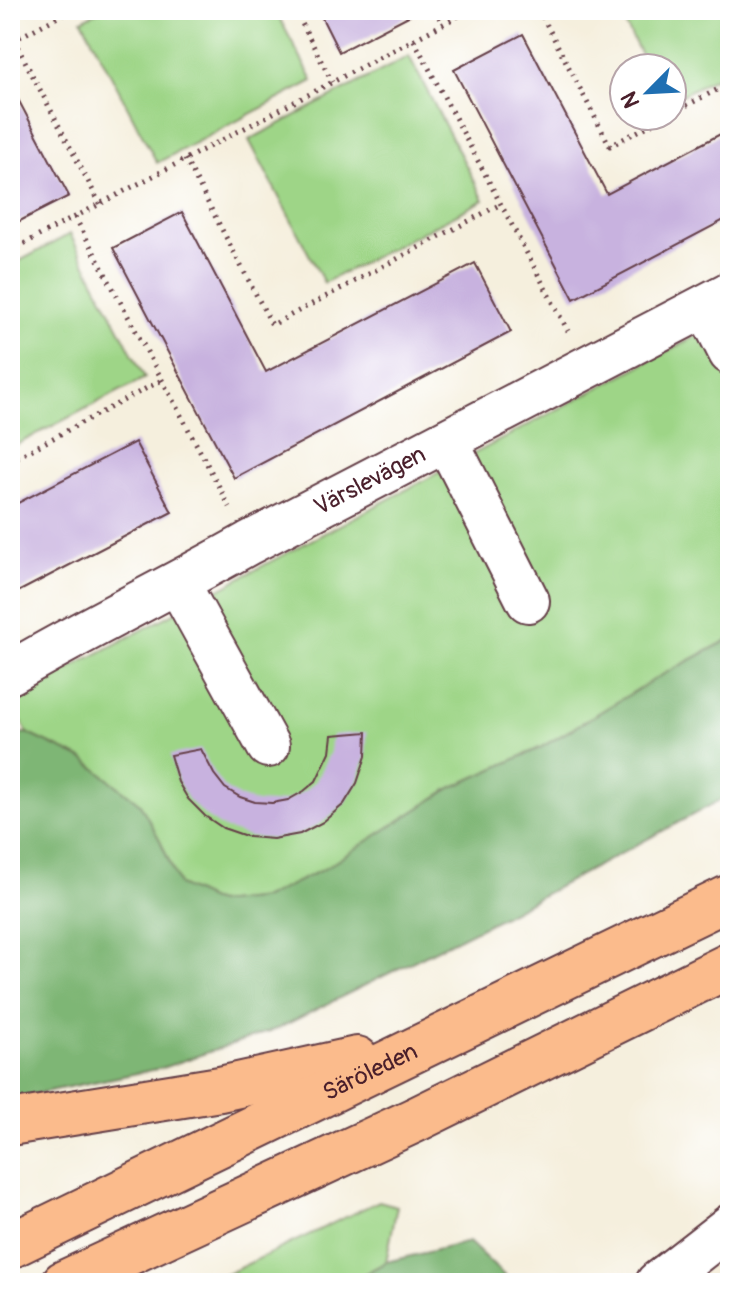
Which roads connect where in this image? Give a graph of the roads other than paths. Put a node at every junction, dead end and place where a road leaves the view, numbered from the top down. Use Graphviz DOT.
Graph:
graph roads {
  1 [pos="718,299"];
  2 [pos="730,353"];
  3 [pos="447,441"];
  4 [pos="178,583"];
  5 [pos="528,601"];
  6 [pos="10,673"];
  7 [pos="268,746"];
  8 [pos="730,897"];
  9 [pos="730,965"];
  10 [pos="426,1044"];
  11 [pos="10,1123"];
  12 [pos="730,1226"];
  13 [pos="10,1246"];
  14 [pos="64,1283"];
  15 [pos="657,1283"];
  1 -- 2 [label="street"];
  1 -- 3 [label="street, Värslevägen"];
  3 -- 4 [label="street, Värslevägen"];
  3 -- 5 [label="street"];
  4 -- 6 [label="street, Värslevägen"];
  4 -- 7 [label="street"];
  8 -- 10 [label="main road, Säröleden"];
  9 -- 14 [label="main road"];
  10 -- 11 [label="main road"];
  10 -- 13 [label="main road, Säröleden"];
  12 -- 15 [label="street"];
}
